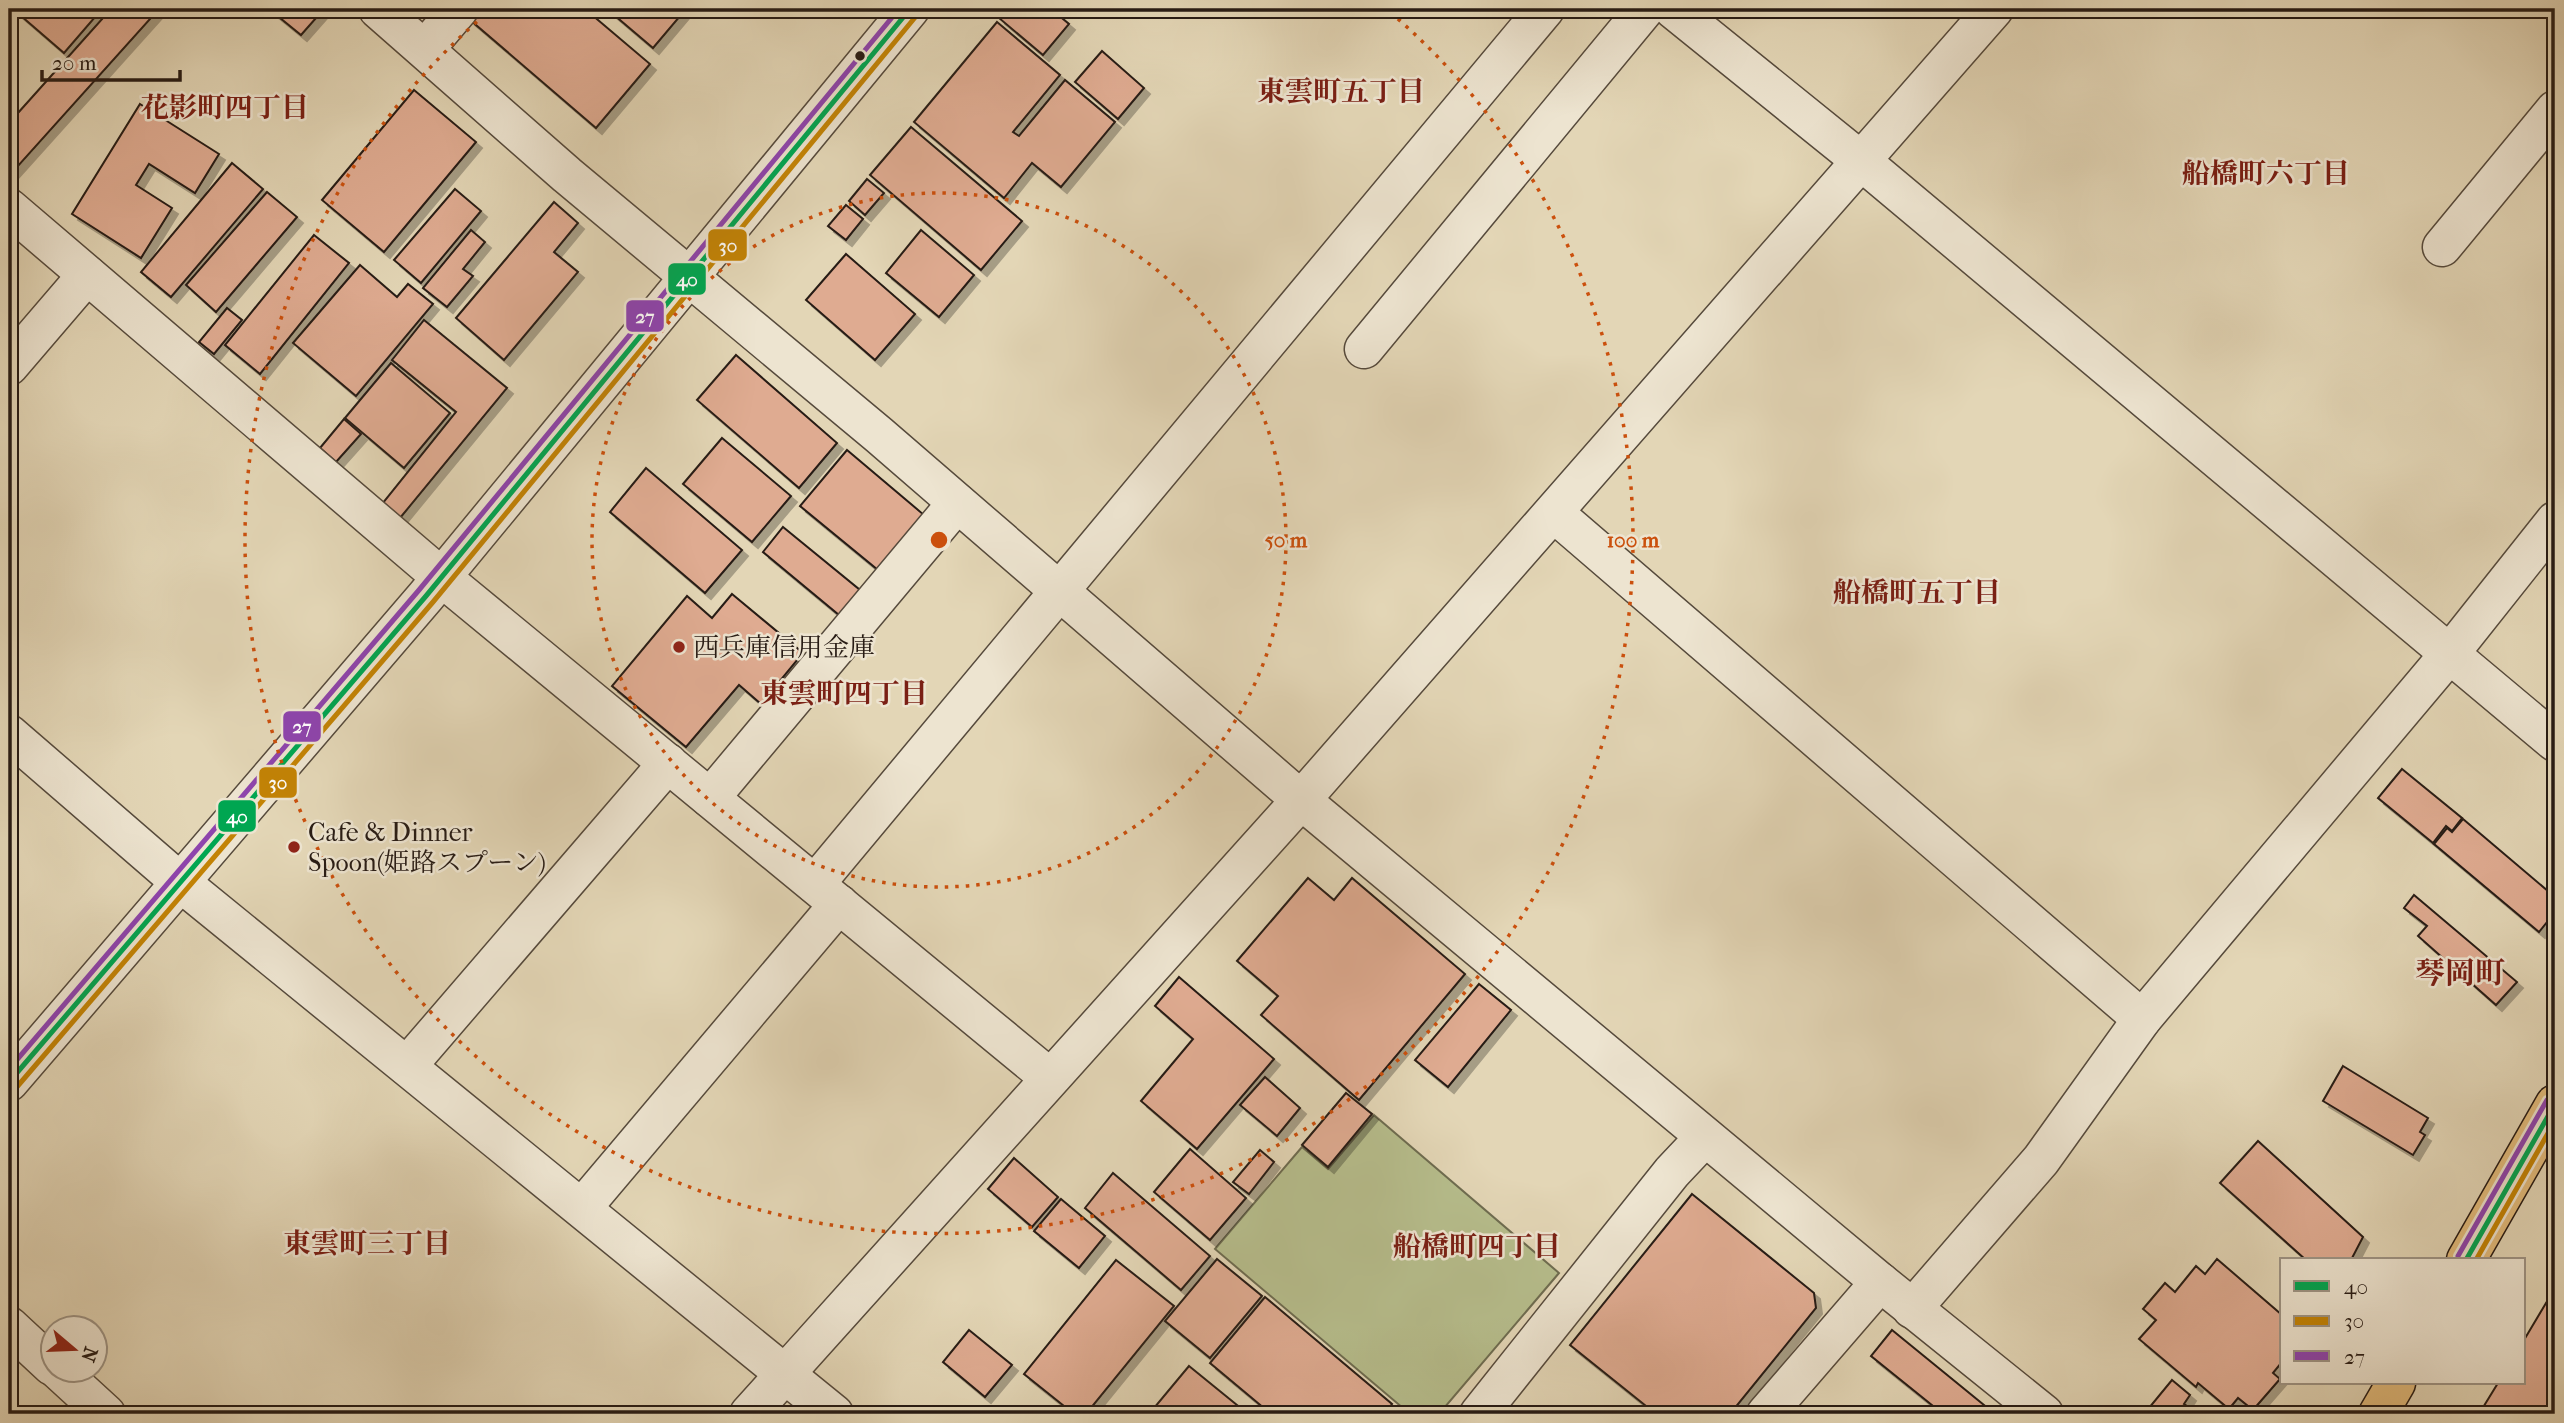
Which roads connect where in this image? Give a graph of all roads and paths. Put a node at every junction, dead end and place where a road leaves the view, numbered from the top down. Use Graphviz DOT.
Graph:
graph roads {
  1 [pos="378,9"];
  2 [pos="459,9"];
  3 [pos="910,9"];
  4 [pos="1545,9"];
  5 [pos="1645,9"];
  6 [pos="1672,9"];
  7 [pos="1994,9"];
  8 [pos="425,48"];
  9 [pos="2555,110"];
  10 [pos="1860,160"];
  11 [pos="9,208"];
  12 [pos="2442,247"];
  13 [pos="87,275"];
  14 [pos="688,278"];
  15 [pos="1364,349"];
  16 [pos="9,366"];
  17 [pos="957,503"];
  18 [pos="1554,513"];
  19 [pos="2555,522"];
  20 [pos="440,576"];
  21 [pos="1060,593"];
  22 [pos="2451,652"];
  23 [pos="9,734"];
  24 [pos="2555,742"];
  25 [pos="668,763"];
  26 [pos="710,798"];
  27 [pos="1301,800"];
  28 [pos="180,882"];
  29 [pos="827,894"];
  30 [pos="2142,1019"];
  31 [pos="407,1066"];
  32 [pos="1050,1078"];
  33 [pos="9,1082"];
  34 [pos="2555,1104"];
  35 [pos="1705,1137"];
  36 [pos="582,1208"];
  37 [pos="2467,1258"];
  38 [pos="1880,1282"];
  39 [pos="1912,1309"];
  40 [pos="9,1326"];
  41 [pos="38,1353"];
  42 [pos="786,1373"];
  43 [pos="73,1384"];
  44 [pos="2395,1384"];
  45 [pos="106,1414"];
  46 [pos="749,1414"];
  47 [pos="834,1414"];
  48 [pos="1479,1414"];
  49 [pos="1766,1414"];
  50 [pos="2044,1414"];
  51 [pos="2378,1414"];
  1 -- 8 [label="street"];
  2 -- 8 [label="street"];
  3 -- 14 [label="street"];
  4 -- 21 [label="street"];
  5 -- 15 [label="street"];
  6 -- 10 [label="street"];
  7 -- 10 [label="street"];
  8 -- 14 [label="street"];
  9 -- 12 [label="street"];
  10 -- 18 [label="street"];
  10 -- 22 [label="street"];
  11 -- 13 [label="street"];
  13 -- 16 [label="street"];
  13 -- 20 [label="street"];
  14 -- 17 [label="street"];
  14 -- 20 [label="street"];
  17 -- 21 [label="street"];
  17 -- 26 [label="street"];
  18 -- 27 [label="street"];
  18 -- 30 [label="street"];
  19 -- 22 [label="street"];
  20 -- 25 [label="street"];
  20 -- 28 [label="street"];
  21 -- 27 [label="street"];
  21 -- 29 [label="street"];
  22 -- 24 [label="street"];
  22 -- 30 [label="street"];
  23 -- 28 [label="street"];
  25 -- 26 [label="street"];
  25 -- 31 [label="street"];
  26 -- 29 [label="street"];
  27 -- 32 [label="street"];
  27 -- 35 [label="street"];
  28 -- 31 [label="street"];
  28 -- 33 [label="street"];
  29 -- 32 [label="street"];
  29 -- 36 [label="street"];
  30 -- 39 [label="street"];
  31 -- 36 [label="street"];
  32 -- 42 [label="street"];
  34 -- 37 [label="highway"];
  35 -- 38 [label="street"];
  35 -- 48 [label="street"];
  36 -- 42 [label="street"];
  38 -- 39 [label="street"];
  38 -- 49 [label="street"];
  39 -- 50 [label="street"];
  40 -- 41 [label="street"];
  42 -- 46 [label="street"];
  42 -- 47 [label="street"];
  43 -- 45 [label="street"];
  44 -- 51 [label="highway"];
}
